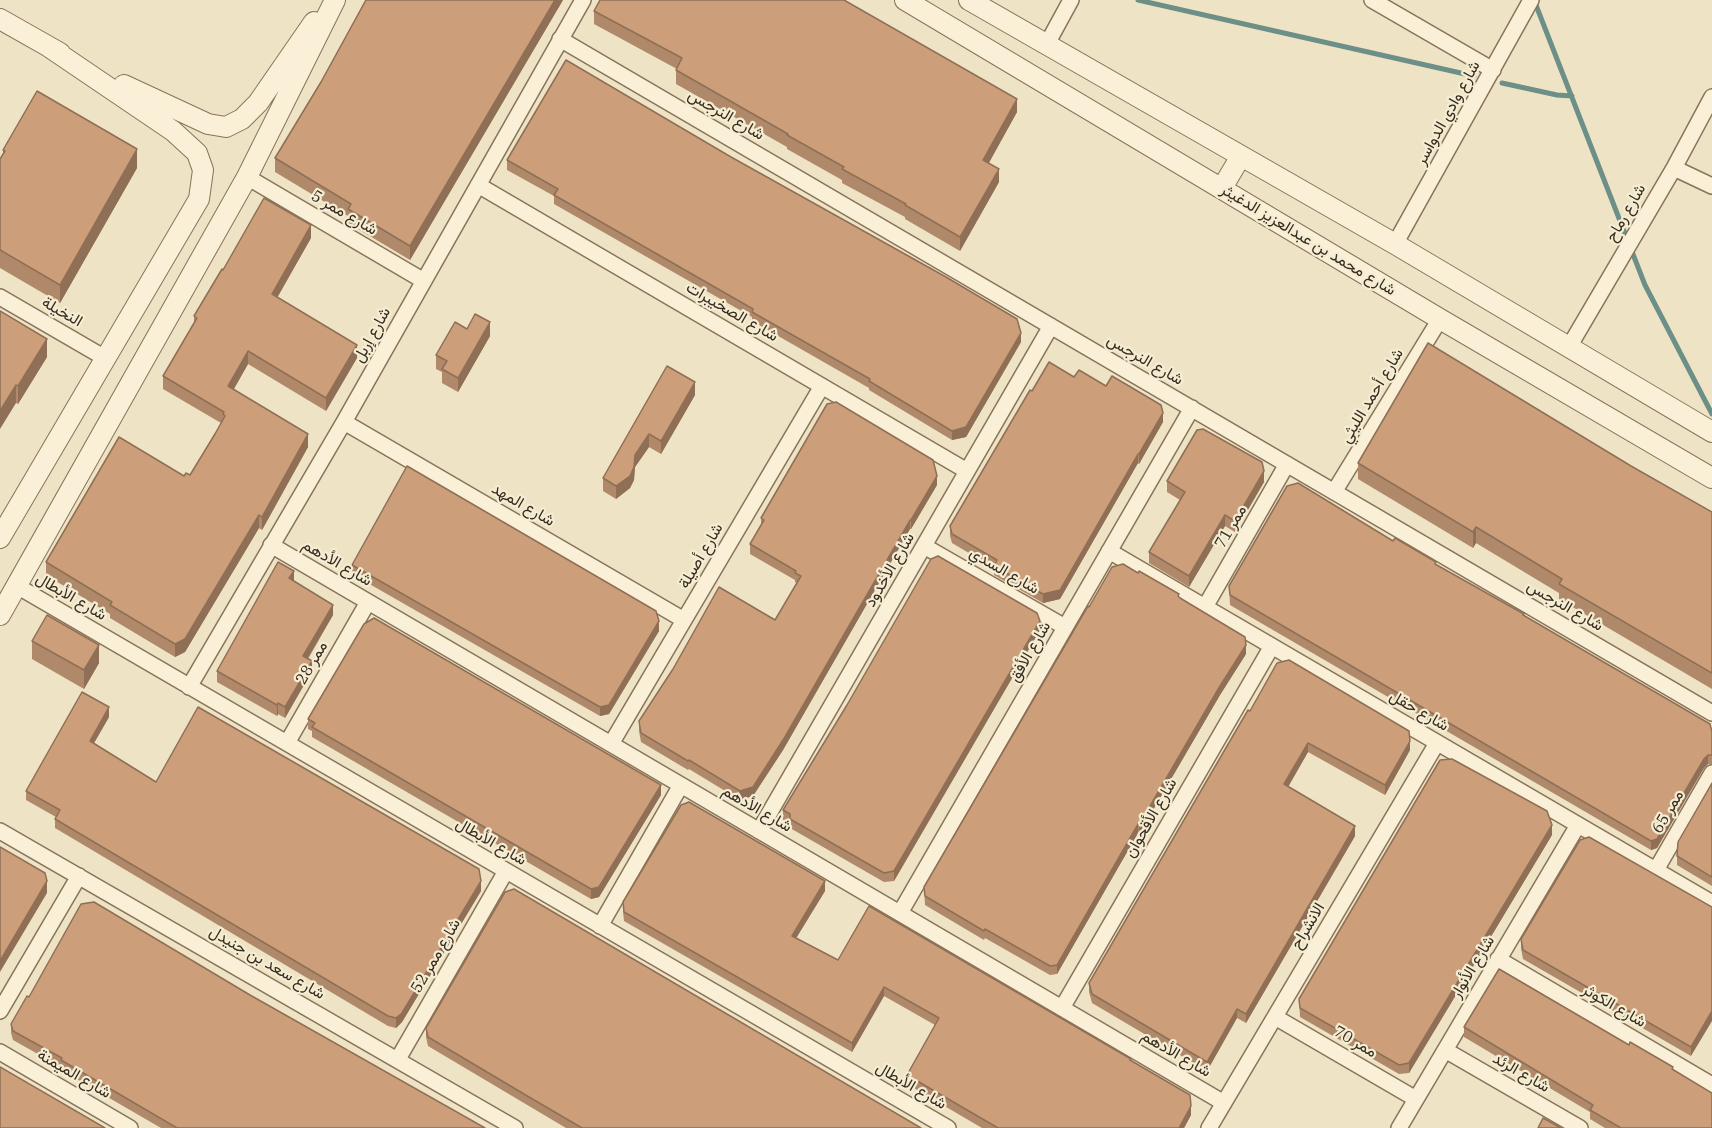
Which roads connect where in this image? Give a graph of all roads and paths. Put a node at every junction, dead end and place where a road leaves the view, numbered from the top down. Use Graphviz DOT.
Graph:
graph roads {
  1 [pos="329,0"];
  2 [pos="336,0"];
  3 [pos="583,0"];
  4 [pos="905,0"];
  5 [pos="969,0"];
  6 [pos="1071,0"];
  7 [pos="1372,0"];
  8 [pos="1531,0"];
  9 [pos="0,19"];
  10 [pos="560,39"];
  11 [pos="1047,44"];
  12 [pos="49,47"];
  13 [pos="1493,70"];
  14 [pos="1712,97"];
  15 [pos="1241,156"];
  16 [pos="1674,168"];
  17 [pos="247,177"];
  18 [pos="478,185"];
  19 [pos="1712,186"];
  20 [pos="1222,188"];
  21 [pos="1395,244"];
  22 [pos="423,280"];
  23 [pos="0,297"];
  24 [pos="1440,319"];
  25 [pos="1052,327"];
  26 [pos="1569,347"];
  27 [pos="105,358"];
  28 [pos="822,386"];
  29 [pos="1192,408"];
  30 [pos="344,422"];
  31 [pos="1712,432"];
  32 [pos="1287,464"];
  33 [pos="968,471"];
  34 [pos="1712,477"];
  35 [pos="1334,492"];
  36 [pos="0,538"];
  37 [pos="271,545"];
  38 [pos="924,546"];
  39 [pos="1109,551"];
  40 [pos="17,586"];
  41 [pos="368,602"];
  42 [pos="1205,607"];
  43 [pos="0,615"];
  44 [pos="684,620"];
  45 [pos="1065,627"];
  46 [pos="1272,646"];
  47 [pos="189,687"];
  48 [pos="1712,713"];
  49 [pos="286,743"];
  50 [pos="1437,743"];
  51 [pos="611,744"];
  52 [pos="1712,773"];
  53 [pos="681,785"];
  54 [pos="1578,825"];
  55 [pos="0,831"];
  56 [pos="759,831"];
  57 [pos="1656,870"];
  58 [pos="506,871"];
  59 [pos="79,876"];
  60 [pos="1712,903"];
  61 [pos="900,913"];
  62 [pos="600,926"];
  63 [pos="1498,959"];
  64 [pos="1062,1008"];
  65 [pos="0,1011"];
  66 [pos="1275,1017"];
  67 [pos="1445,1050"];
  68 [pos="0,1052"];
  69 [pos="398,1059"];
  70 [pos="1712,1084"];
  71 [pos="1416,1099"];
  72 [pos="1224,1103"];
  73 [pos="130,1128"];
  74 [pos="515,1128"];
  75 [pos="948,1128"];
  76 [pos="1209,1128"];
  77 [pos="1399,1128"];
  78 [pos="1580,1128"];
  1 -- 12 [label="street"];
  2 -- 17 [label="street"];
  3 -- 10 [label="street, شارع إربل"];
  4 -- 20 [label="street, شارع محمد بن عبدالعزيز الدغيثر"];
  5 -- 11 [label="street"];
  6 -- 11 [label="street"];
  7 -- 13 [label="street"];
  8 -- 13 [label="street, شارع وادي الدواسر"];
  9 -- 12 [label="street"];
  10 -- 18 [label="street, شارع إربل"];
  10 -- 25 [label="street, شارع النرجس"];
  11 -- 15 [label="street"];
  12 -- 27 [label="street"];
  13 -- 21 [label="street, شارع وادي الدواسر"];
  14 -- 16 [label="street, شارع رماح"];
  15 -- 20 [label="street"];
  15 -- 21 [label="street"];
  16 -- 19 [label="street"];
  16 -- 26 [label="street, شارع رماح"];
  17 -- 22 [label="street, شارع ممر 5"];
  17 -- 40 [label="street"];
  18 -- 22 [label="street, شارع إربل"];
  18 -- 28 [label="street, شارع الصخيبرات"];
  20 -- 24 [label="street, شارع محمد بن عبدالعزيز الدغيثر"];
  21 -- 26 [label="street"];
  22 -- 30 [label="street, شارع إربل"];
  23 -- 27 [label="street, النخيلة"];
  24 -- 34 [label="street, شارع محمد بن عبدالعزيز الدغيثر"];
  24 -- 35 [label="street, شارع أحمد الليثي"];
  25 -- 29 [label="street, شارع النرجس"];
  25 -- 33 [label="street, شارع الأخدود"];
  26 -- 31 [label="street"];
  27 -- 36 [label="street"];
  28 -- 33 [label="street, شارع الصخيبرات"];
  28 -- 44 [label="street, شارع أصيلة"];
  29 -- 32 [label="street, شارع النرجس"];
  29 -- 39 [label="street, شارع الأفق"];
  30 -- 37 [label="street, شارع إربل"];
  30 -- 44 [label="street, شارع المهد"];
  32 -- 35 [label="street, شارع النرجس"];
  32 -- 42 [label="street, ممر 71"];
  33 -- 38 [label="street, شارع الأخدود"];
  35 -- 48 [label="street, شارع النرجس"];
  37 -- 41 [label="street, شارع الأدهم"];
  37 -- 47 [label="street, شارع إربل"];
  38 -- 45 [label="street, شارع السدي"];
  38 -- 56 [label="street, شارع الأخدود"];
  39 -- 42 [label="street, شارع حقل"];
  39 -- 45 [label="street, شارع الأفق"];
  40 -- 43 [label="street"];
  40 -- 47 [label="street, شارع الأبطال"];
  41 -- 49 [label="street, ممر 28"];
  41 -- 51 [label="street, شارع الأدهم"];
  42 -- 46 [label="street, شارع حقل"];
  44 -- 51 [label="street, شارع أصيلة"];
  45 -- 61 [label="street, شارع الأفق"];
  46 -- 50 [label="street, شارع حقل"];
  46 -- 64 [label="street, شارع الأقحوان"];
  47 -- 49 [label="street, شارع الأبطال"];
  49 -- 58 [label="street, شارع الأبطال"];
  50 -- 54 [label="street, شارع حقل"];
  50 -- 66 [label="street, الانشراح"];
  51 -- 53 [label="street, شارع الأدهم"];
  52 -- 57 [label="street, ممر 65"];
  53 -- 56 [label="street, شارع الأدهم"];
  53 -- 62 [label="street"];
  54 -- 57 [label="street, شارع حقل"];
  54 -- 63 [label="street, شارع الأنوار"];
  55 -- 59 [label="street, شارع سعد بن جنيدل"];
  56 -- 61 [label="street, شارع الأدهم"];
  57 -- 60 [label="street, شارع حقل"];
  58 -- 62 [label="street, شارع الأبطال"];
  58 -- 69 [label="street, شارع ممر 52"];
  59 -- 65 [label="street"];
  59 -- 69 [label="street, شارع سعد بن جنيدل"];
  61 -- 64 [label="street, شارع الأدهم"];
  62 -- 75 [label="street, شارع الأبطال"];
  63 -- 67 [label="street, شارع الأنوار"];
  63 -- 70 [label="street, شارع الكوثر"];
  64 -- 72 [label="street, شارع الأدهم"];
  66 -- 71 [label="street, ممر 70"];
  66 -- 72 [label="street, الانشراح"];
  67 -- 71 [label="street, شارع الأنوار"];
  67 -- 78 [label="street, شارع الرئد"];
  68 -- 73 [label="street, شارع الميمنة"];
  69 -- 74 [label="street, شارع سعد بن جنيدل"];
  71 -- 77 [label="street, شارع الأنوار"];
  72 -- 76 [label="street, الانشراح"];
}
